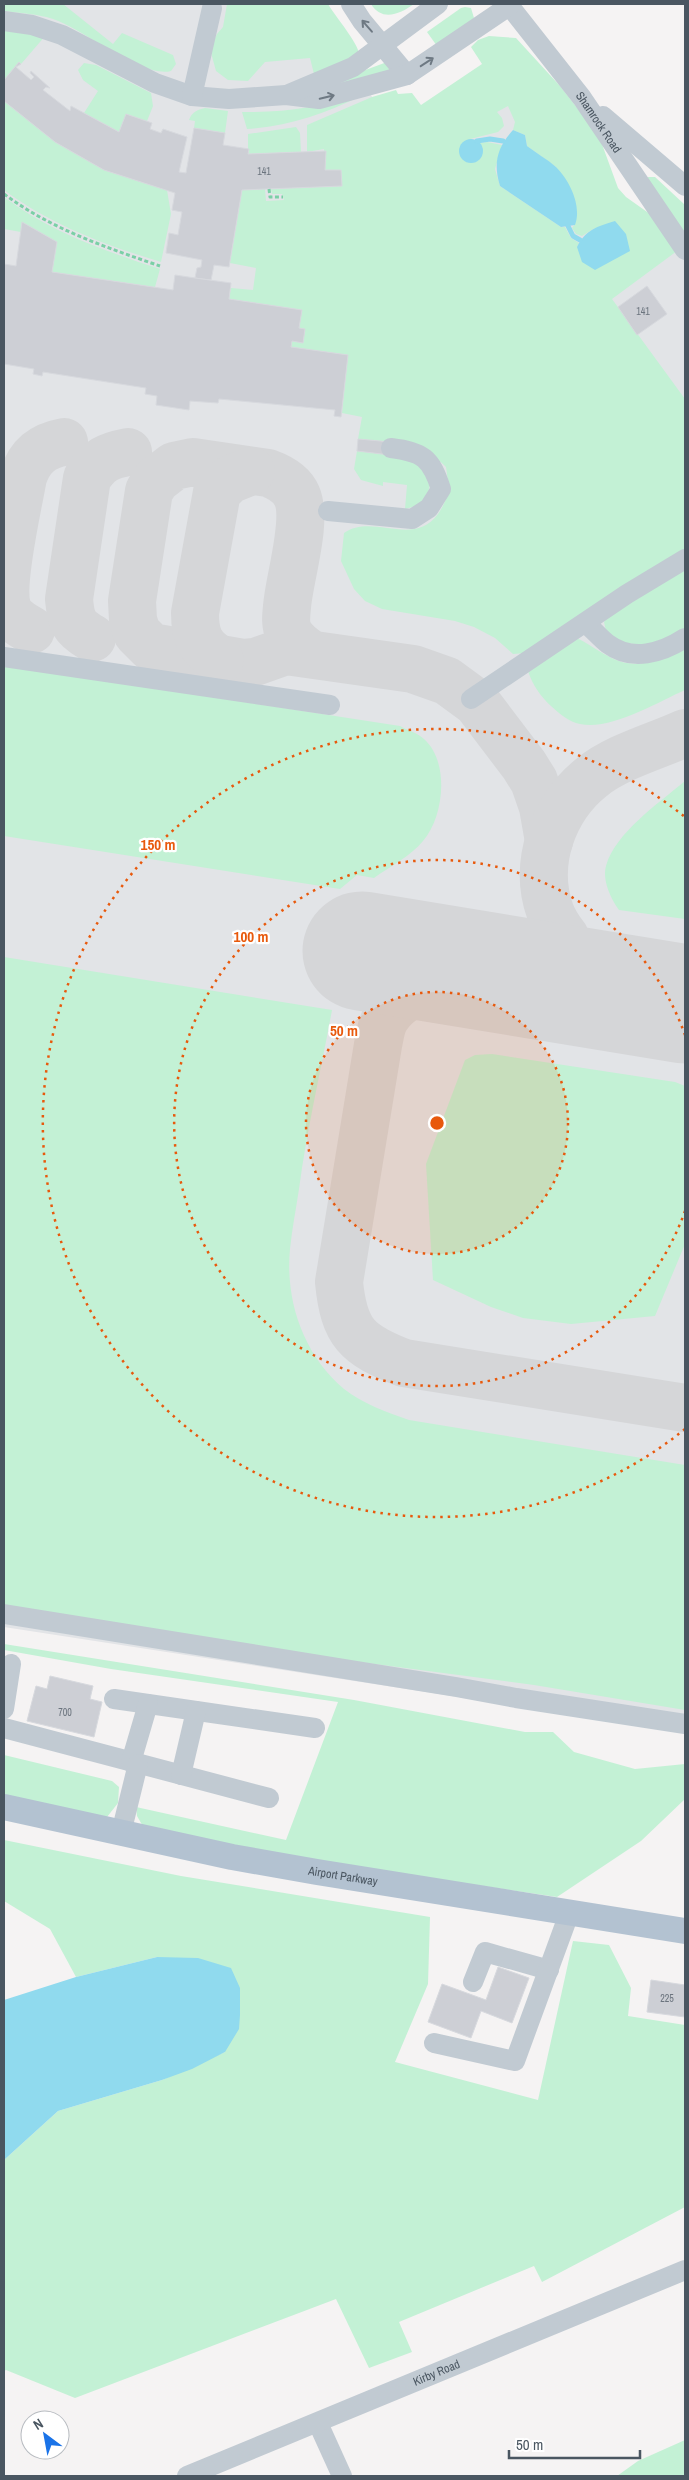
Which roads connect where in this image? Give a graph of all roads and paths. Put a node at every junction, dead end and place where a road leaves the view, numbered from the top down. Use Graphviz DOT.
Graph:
graph roads {
  1 [pos="351,4"];
  2 [pos="438,4"];
  3 [pos="509,5"];
  4 [pos="212,8"];
  5 [pos="4,21"];
  6 [pos="383,44"];
  7 [pos="407,75"];
  8 [pos="192,96"];
  9 [pos="286,96"];
  10 [pos="582,98"];
  11 [pos="685,186"];
  12 [pos="269,189"];
  13 [pos="4,194"];
  14 [pos="283,197"];
  15 [pos="684,248"];
  16 [pos="160,266"];
  17 [pos="391,448"];
  18 [pos="328,511"];
  19 [pos="685,559"];
  20 [pos="585,622"];
  21 [pos="685,638"];
  22 [pos="4,657"];
  23 [pos="471,698"];
  24 [pos="330,705"];
  25 [pos="4,1614"];
  26 [pos="11,1664"];
  27 [pos="114,1699"];
  28 [pos="148,1704"];
  29 [pos="4,1709"];
  30 [pos="196,1711"];
  31 [pos="685,1724"];
  32 [pos="4,1728"];
  33 [pos="315,1728"];
  34 [pos="134,1763"];
  35 [pos="181,1775"];
  36 [pos="269,1798"];
  37 [pos="4,1807"];
  38 [pos="121,1833"];
  39 [pos="570,1911"];
  40 [pos="685,1931"];
  41 [pos="549,1970"];
  42 [pos="474,1982"];
  43 [pos="434,2043"];
  44 [pos="685,2270"];
  45 [pos="318,2423"];
  46 [pos="187,2476"];
  47 [pos="342,2476"];
  6 -- 1 [label="street, one-way"];
  2 -- 6 [label="street"];
  7 -- 3 [label="street, one-way"];
  3 -- 10 [label="street, Shamrock Road"];
  4 -- 8 [label="street"];
  5 -- 8 [label="street"];
  6 -- 7 [label="street"];
  6 -- 9 [label="street"];
  9 -- 7 [label="street, one-way"];
  8 -- 9 [label="street"];
  10 -- 11 [label="street"];
  10 -- 15 [label="street, Shamrock Road"];
  12 -- 14 [label="path"];
  13 -- 16 [label="path"];
  17 -- 18 [label="street"];
  19 -- 20 [label="street"];
  20 -- 21 [label="street"];
  20 -- 23 [label="street"];
  22 -- 24 [label="street"];
  25 -- 31 [label="street"];
  26 -- 29 [label="street"];
  27 -- 28 [label="street"];
  28 -- 30 [label="street"];
  28 -- 34 [label="street"];
  30 -- 33 [label="street"];
  30 -- 35 [label="street"];
  32 -- 34 [label="street"];
  34 -- 35 [label="street"];
  34 -- 38 [label="street"];
  35 -- 36 [label="street"];
  37 -- 38 [label="main road, Airport Parkway"];
  38 -- 39 [label="main road, Airport Parkway"];
  39 -- 40 [label="main road, Airport Parkway"];
  39 -- 41 [label="street"];
  41 -- 42 [label="street"];
  41 -- 43 [label="street"];
  44 -- 45 [label="street, Kirby Road"];
  45 -- 46 [label="street, Kirby Road"];
  45 -- 47 [label="street"];
}
